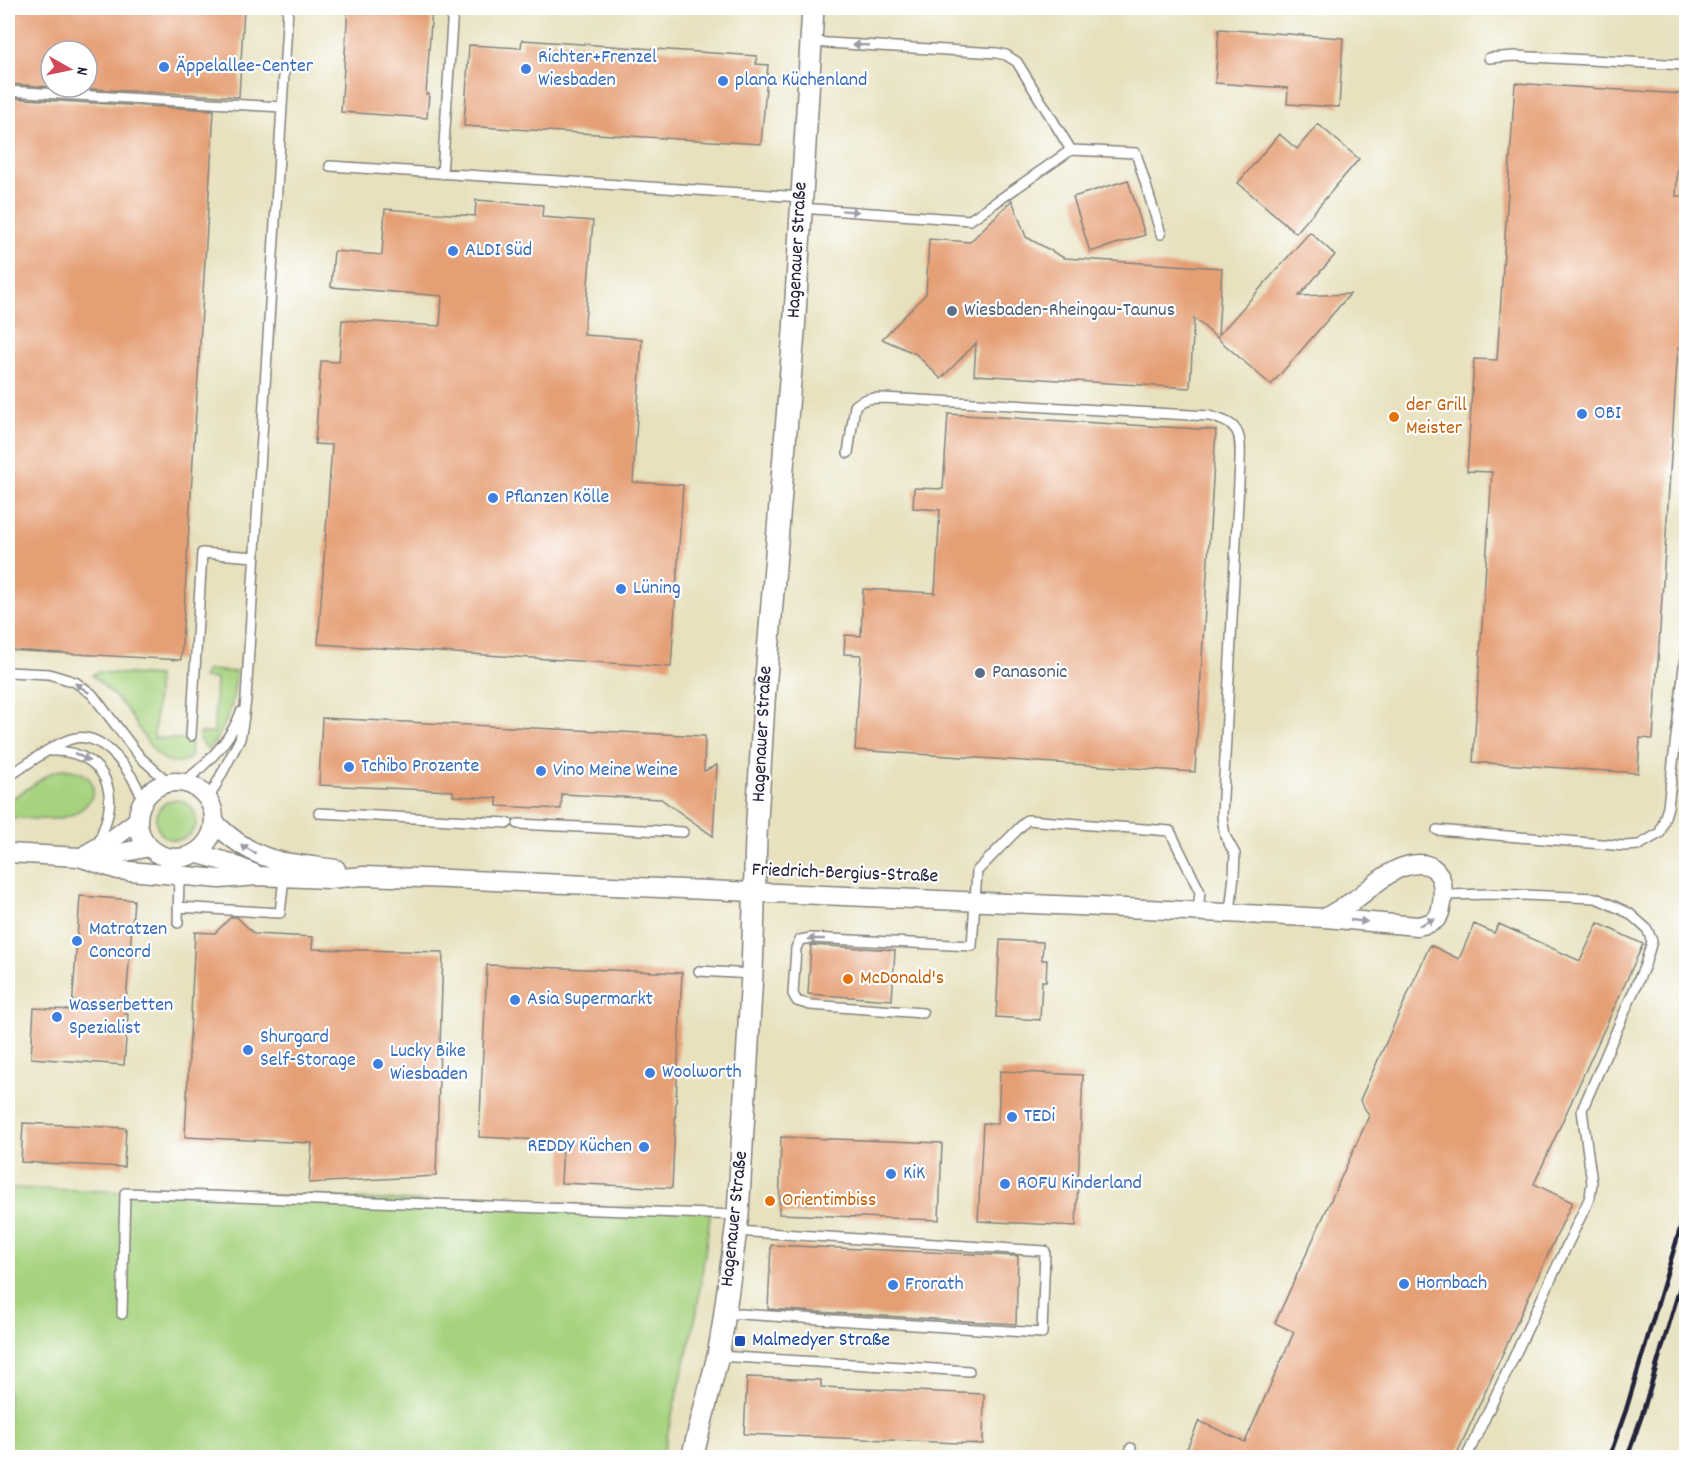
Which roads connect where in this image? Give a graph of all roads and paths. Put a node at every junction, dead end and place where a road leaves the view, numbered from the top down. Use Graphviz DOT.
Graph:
graph roads {
  1 [pos="288,8"];
  2 [pos="453,8"];
  3 [pos="813,8"];
  4 [pos="811,42"];
  5 [pos="1489,58"];
  6 [pos="1686,65"];
  7 [pos="8,91"];
  8 [pos="281,107"];
  9 [pos="1071,150"];
  10 [pos="330,166"];
  11 [pos="442,174"];
  12 [pos="800,203"];
  13 [pos="1161,234"];
  14 [pos="848,453"];
  15 [pos="255,557"];
  16 [pos="1686,649"];
  17 [pos="8,672"];
  18 [pos="246,699"];
  19 [pos="190,736"];
  20 [pos="48,751"];
  21 [pos="8,777"];
  22 [pos="176,782"];
  23 [pos="143,800"];
  24 [pos="208,800"];
  25 [pos="319,813"];
  26 [pos="138,820"];
  27 [pos="214,822"];
  28 [pos="508,823"];
  29 [pos="518,824"];
  30 [pos="1437,830"];
  31 [pos="683,832"];
  32 [pos="149,847"];
  33 [pos="96,849"];
  34 [pos="8,853"];
  35 [pos="195,853"];
  36 [pos="79,857"];
  37 [pos="178,867"];
  38 [pos="258,876"];
  39 [pos="364,876"];
  40 [pos="284,878"];
  41 [pos="754,892"];
  42 [pos="1443,895"];
  43 [pos="975,902"];
  44 [pos="178,907"];
  45 [pos="1198,911"];
  46 [pos="1230,913"];
  47 [pos="1325,918"];
  48 [pos="178,923"];
  49 [pos="699,971"];
  50 [pos="752,974"];
  51 [pos="923,1013"];
  52 [pos="737,1223"];
  53 [pos="725,1313"];
  54 [pos="122,1314"];
  55 [pos="718,1356"];
  56 [pos="969,1371"];
  57 [pos="692,1458"];
  58 [pos="1466,1458"];
  1 -- 8 [label="lane"];
  2 -- 11 [label="lane"];
  3 -- 4 [label="street, Hagenauer Straße"];
  9 -- 4 [label="lane, one-way"];
  4 -- 12 [label="street, Hagenauer Straße"];
  5 -- 6 [label="lane"];
  7 -- 8 [label="lane"];
  8 -- 15 [label="lane"];
  12 -- 9 [label="lane, one-way"];
  9 -- 13 [label="lane"];
  10 -- 11 [label="lane"];
  11 -- 12 [label="lane"];
  12 -- 41 [label="street, Hagenauer Straße"];
  14 -- 46 [label="lane"];
  15 -- 18 [label="lane"];
  15 -- 19 [label="lane"];
  16 -- 30 [label="lane"];
  22 -- 17 [label="lane, one-way"];
  18 -- 22 [label="lane"];
  18 -- 24 [label="lane"];
  20 -- 21 [label="lane"];
  20 -- 23 [label="lane"];
  20 -- 33 [label="lane, one-way"];
  22 -- 23 [label="street"];
  22 -- 24 [label="street"];
  23 -- 26 [label="street"];
  24 -- 27 [label="street"];
  25 -- 28 [label="lane"];
  26 -- 32 [label="street"];
  26 -- 33 [label="street, Friedrich-Bergius-Straße"];
  27 -- 35 [label="street"];
  39 -- 27 [label="street, Friedrich-Bergius-Straße, one-way"];
  29 -- 31 [label="lane"];
  32 -- 36 [label="street, Friedrich-Bergius-Straße"];
  32 -- 37 [label="street, Friedrich-Bergius-Straße"];
  33 -- 36 [label="street, Friedrich-Bergius-Straße"];
  34 -- 36 [label="street, Friedrich-Bergius-Straße"];
  35 -- 37 [label="street, Friedrich-Bergius-Straße"];
  35 -- 38 [label="street, Friedrich-Bergius-Straße"];
  36 -- 37 [label="street, Friedrich-Bergius-Straße"];
  37 -- 38 [label="street, Friedrich-Bergius-Straße"];
  37 -- 44 [label="lane"];
  38 -- 40 [label="street, Friedrich-Bergius-Straße"];
  39 -- 40 [label="street, Friedrich-Bergius-Straße"];
  39 -- 41 [label="street, Friedrich-Bergius-Straße"];
  40 -- 44 [label="lane"];
  41 -- 43 [label="street, Friedrich-Bergius-Straße"];
  41 -- 50 [label="street, Hagenauer Straße"];
  47 -- 42 [label="street, Friedrich-Bergius-Straße, one-way"];
  42 -- 47 [label="street"];
  42 -- 58 [label="lane"];
  43 -- 45 [label="street, Friedrich-Bergius-Straße"];
  43 -- 45 [label="lane"];
  43 -- 51 [label="lane, one-way"];
  44 -- 48 [label="lane"];
  45 -- 46 [label="street, Friedrich-Bergius-Straße"];
  46 -- 47 [label="street, Friedrich-Bergius-Straße"];
  49 -- 50 [label="lane"];
  50 -- 52 [label="street, Hagenauer Straße"];
  52 -- 53 [label="street, Hagenauer Straße"];
  52 -- 53 [label="lane"];
  52 -- 54 [label="lane"];
  53 -- 55 [label="street, Hagenauer Straße"];
  55 -- 56 [label="lane"];
  55 -- 57 [label="street, Hagenauer Straße"];
}
